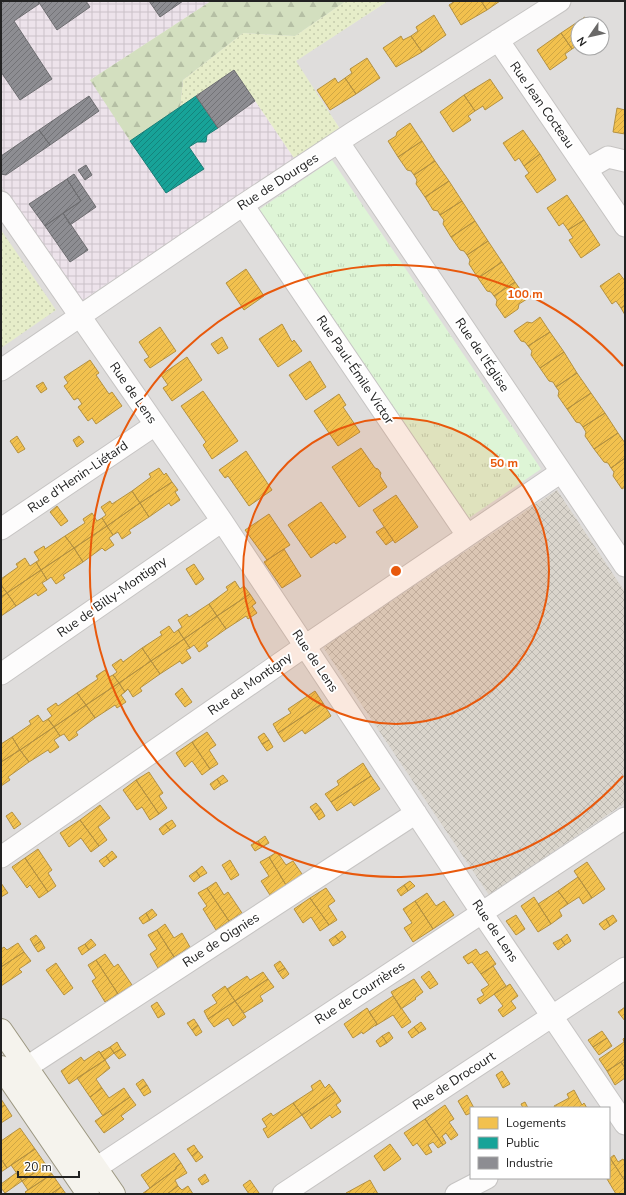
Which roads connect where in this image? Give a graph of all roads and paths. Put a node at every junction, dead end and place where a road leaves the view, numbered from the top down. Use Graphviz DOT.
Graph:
graph roads {
  1 [pos="560,1"];
  2 [pos="498,40"];
  3 [pos="339,143"];
  4 [pos="625,161"];
  5 [pos="587,169"];
  6 [pos="1,202"];
  7 [pos="243,204"];
  8 [pos="625,226"];
  9 [pos="79,317"];
  10 [pos="1,370"];
  11 [pos="155,425"];
  12 [pos="561,472"];
  13 [pos="222,521"];
  14 [pos="1,529"];
  15 [pos="467,535"];
  16 [pos="625,566"];
  17 [pos="305,646"];
  18 [pos="1,674"];
  19 [pos="416,813"];
  20 [pos="625,818"];
  21 [pos="1,856"];
  22 [pos="482,913"];
  23 [pos="625,968"];
  24 [pos="553,1017"];
  25 [pos="1,1030"];
  26 [pos="1,1067"];
  27 [pos="27,1067"];
  28 [pos="619,1114"];
  29 [pos="96,1168"];
  30 [pos="485,1179"];
  31 [pos="88,1194"];
  32 [pos="114,1194"];
  33 [pos="282,1194"];
  34 [pos="456,1194"];
  1 -- 2 [label="street, Rue de Dourges"];
  2 -- 3 [label="street, Rue de Dourges"];
  2 -- 5 [label="street, Rue Jean Cocteau"];
  3 -- 7 [label="street, Rue de Dourges"];
  3 -- 12 [label="street, Rue de l'Église"];
  4 -- 5 [label="street"];
  5 -- 8 [label="street, Rue Jean Cocteau"];
  6 -- 9 [label="street, Rue de Lens"];
  7 -- 9 [label="street, Rue de Dourges"];
  7 -- 15 [label="street, Rue Paul-Émile Victor"];
  9 -- 10 [label="street, Rue de Dourges"];
  9 -- 11 [label="street, Rue de Lens"];
  11 -- 13 [label="street, Rue de Lens"];
  11 -- 14 [label="street, Rue d'Henin-Liétard"];
  12 -- 15 [label="street, Rue de Montigny"];
  12 -- 16 [label="street, Rue de l'Église"];
  13 -- 17 [label="street, Rue de Lens"];
  13 -- 18 [label="street, Rue de Billy-Montigny"];
  15 -- 17 [label="street, Rue de Montigny"];
  17 -- 19 [label="street, Rue de Lens"];
  17 -- 21 [label="street, Rue de Montigny"];
  19 -- 22 [label="street, Rue de Lens"];
  19 -- 27 [label="street, Rue de Oignies"];
  20 -- 22 [label="street, Rue de Courrières"];
  22 -- 24 [label="street, Rue de Lens"];
  22 -- 29 [label="street, Rue de Courrières"];
  23 -- 24 [label="street, Rue de Drocourt"];
  24 -- 28 [label="street, Rue de Lens"];
  24 -- 33 [label="street, Rue de Drocourt"];
  25 -- 27 [label="main road"];
  26 -- 31 [label="main road"];
  27 -- 29 [label="main road"];
  29 -- 32 [label="main road"];
  30 -- 34 [label="street"];
}
